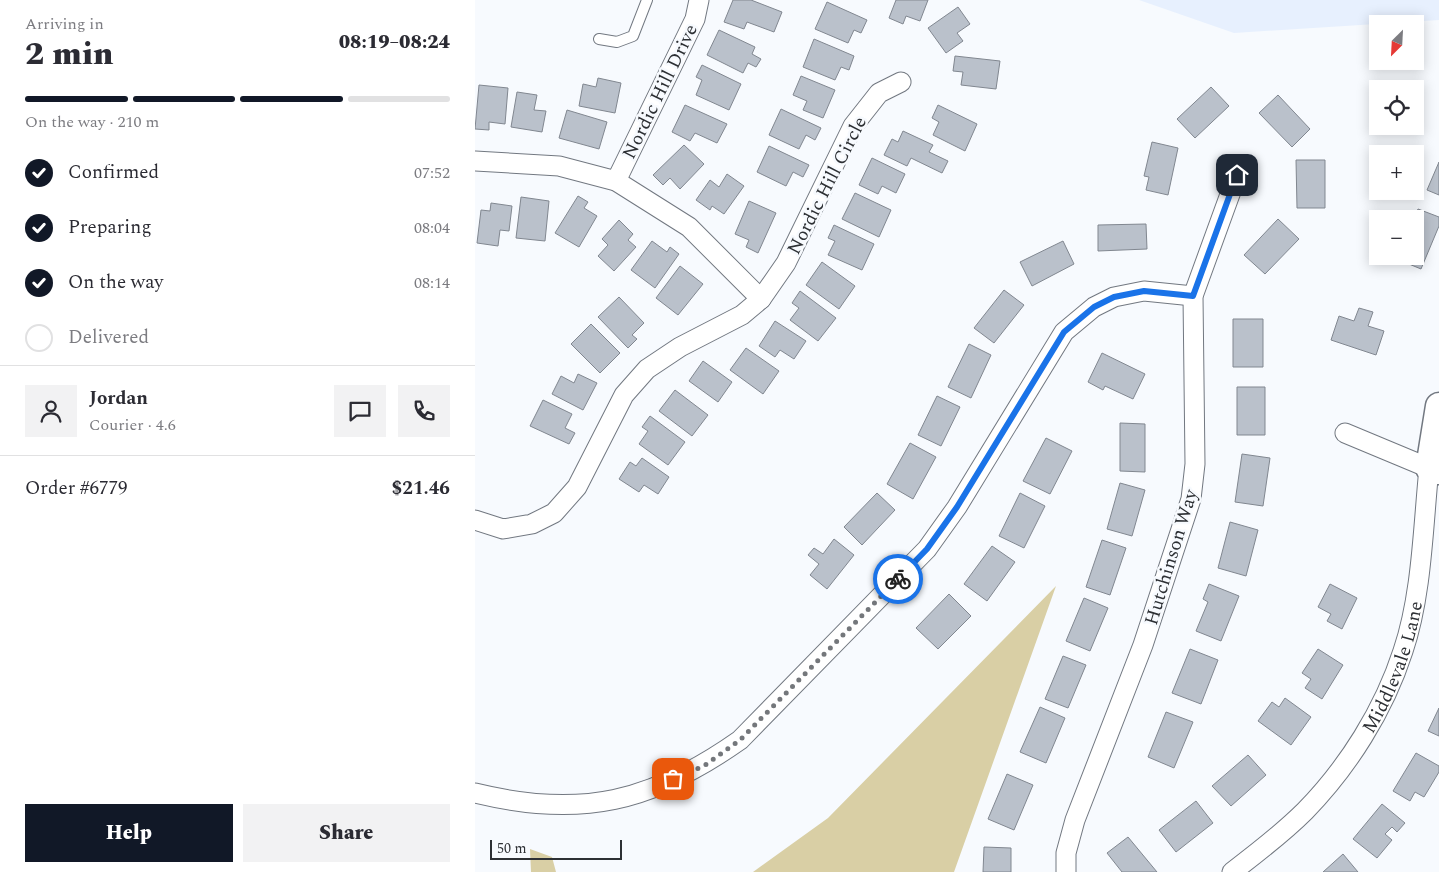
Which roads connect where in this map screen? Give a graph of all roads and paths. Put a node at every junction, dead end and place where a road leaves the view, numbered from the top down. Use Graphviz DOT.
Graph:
graph roads {
  1 [pos="647,0"];
  2 [pos="699,0"];
  3 [pos="599,39"];
  4 [pos="901,82"];
  5 [pos="475,161"];
  6 [pos="1237,175"];
  7 [pos="615,181"];
  8 [pos="1193,296"];
  9 [pos="761,299"];
  10 [pos="1439,406"];
  11 [pos="1345,433"];
  12 [pos="1434,470"];
  13 [pos="475,520"];
  14 [pos="475,793"];
  15 [pos="1066,872"];
  16 [pos="1232,872"];
  1 -- 3 [label="lane"];
  2 -- 7 [label="street, Nordic Hill Drive"];
  4 -- 9 [label="street, Nordic Hill Circle"];
  5 -- 7 [label="street"];
  6 -- 8 [label="street, Hutchinson Way"];
  7 -- 9 [label="street"];
  8 -- 14 [label="street"];
  8 -- 15 [label="street, Hutchinson Way"];
  9 -- 13 [label="street, Nordic Hill Circle"];
  10 -- 12 [label="street, Middlevale Lane"];
  11 -- 12 [label="street"];
  12 -- 16 [label="street, Middlevale Lane"];
}
